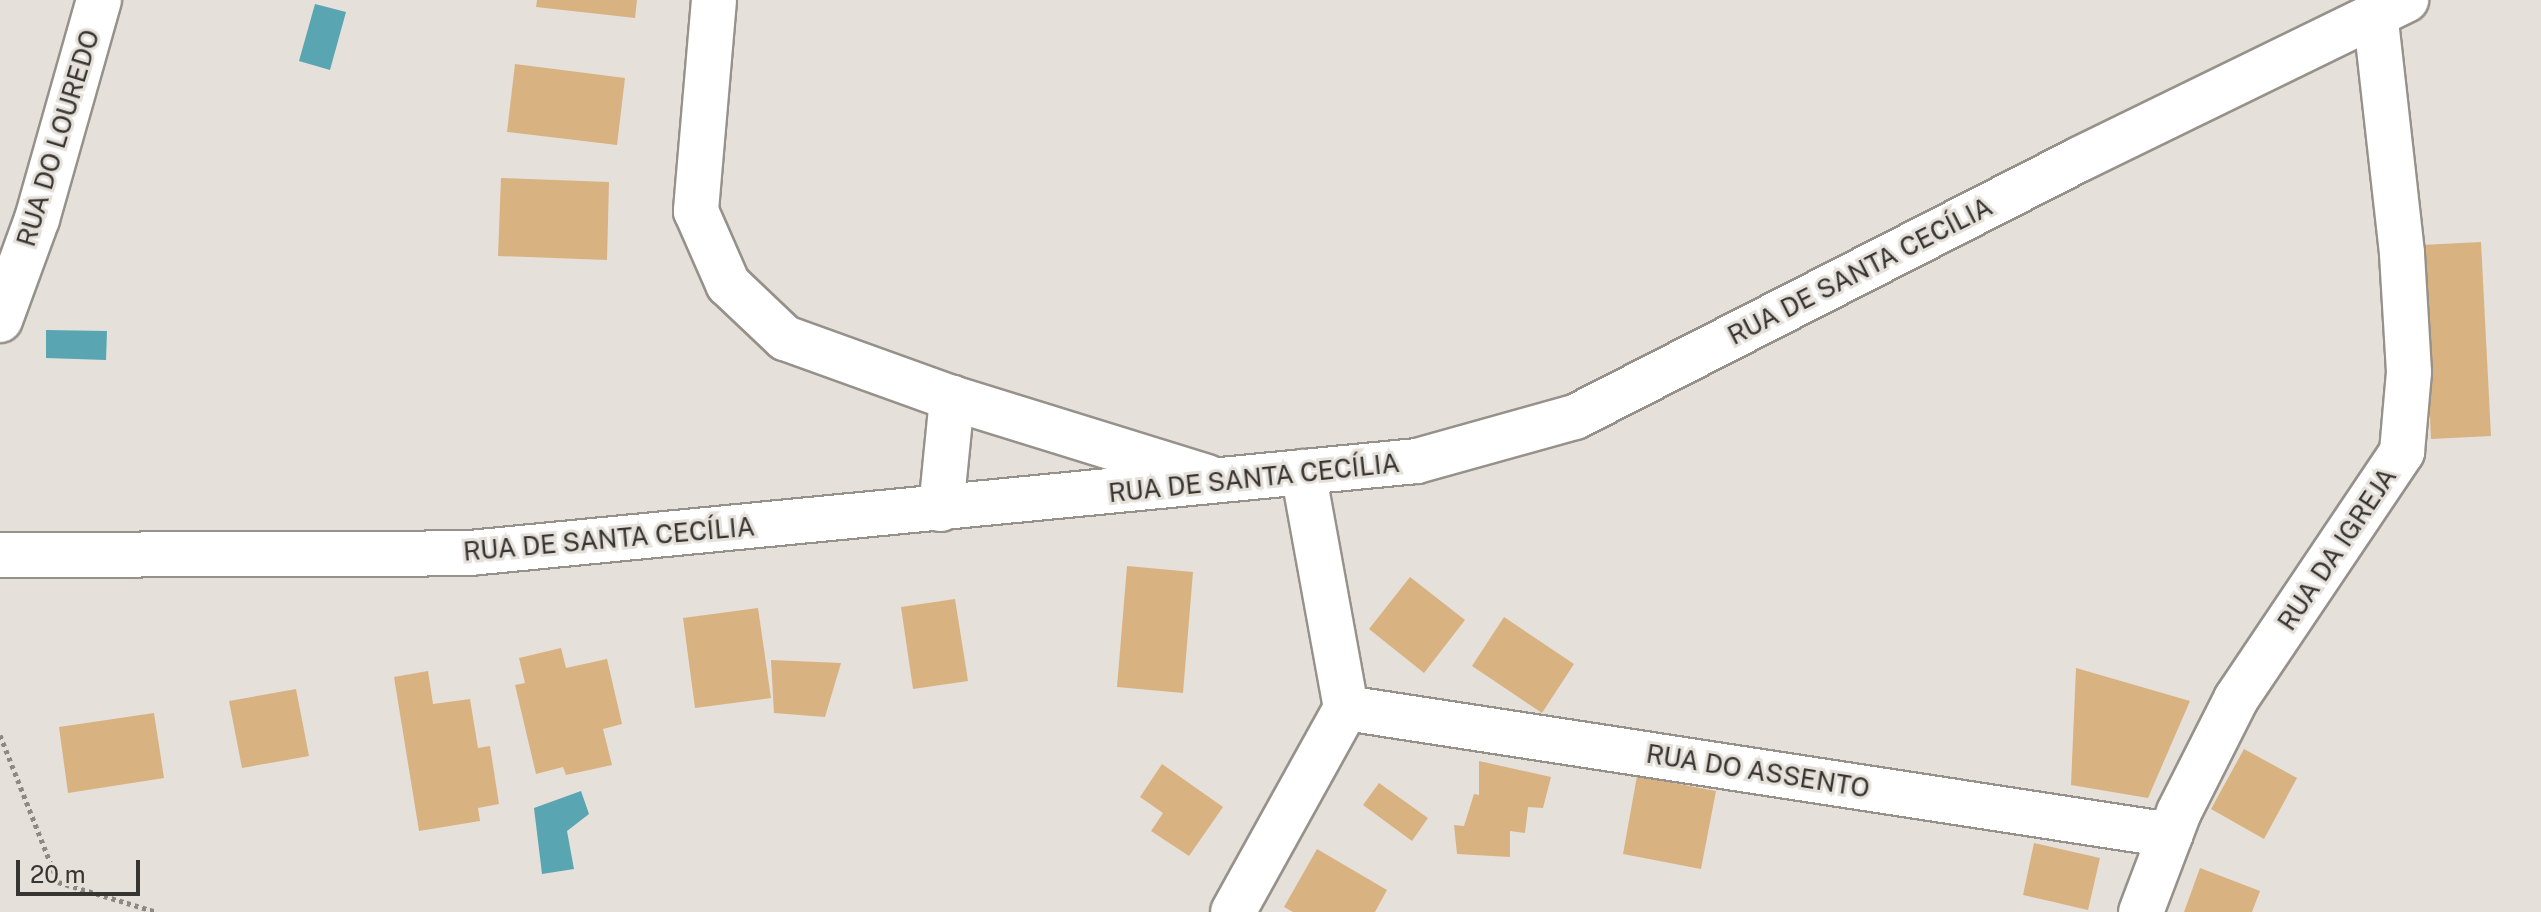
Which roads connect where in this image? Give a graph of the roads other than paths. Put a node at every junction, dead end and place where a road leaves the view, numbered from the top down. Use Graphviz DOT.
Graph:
graph roads {
  1 [pos="99,0"];
  2 [pos="714,0"];
  3 [pos="2390,6"];
  4 [pos="0,320"];
  5 [pos="952,398"];
  6 [pos="1303,472"];
  7 [pos="1226,483"];
  8 [pos="941,509"];
  9 [pos="0,555"];
  10 [pos="1346,708"];
  11 [pos="2170,835"];
  12 [pos="1233,912"];
  13 [pos="2141,912"];
  1 -- 4 [label="street, RUA DO LOUREDO"];
  2 -- 5 [label="street"];
  3 -- 6 [label="street, RUA DE SANTA CECÍLIA"];
  3 -- 11 [label="street, RUA DA IGREJA"];
  5 -- 7 [label="street"];
  5 -- 8 [label="street"];
  6 -- 7 [label="street, RUA DE SANTA CECÍLIA"];
  6 -- 10 [label="street"];
  7 -- 8 [label="street, RUA DE SANTA CECÍLIA"];
  8 -- 9 [label="street, RUA DE SANTA CECÍLIA"];
  10 -- 11 [label="street, RUA DO ASSENTO"];
  10 -- 12 [label="street"];
  11 -- 13 [label="street, RUA DA IGREJA"];
}
